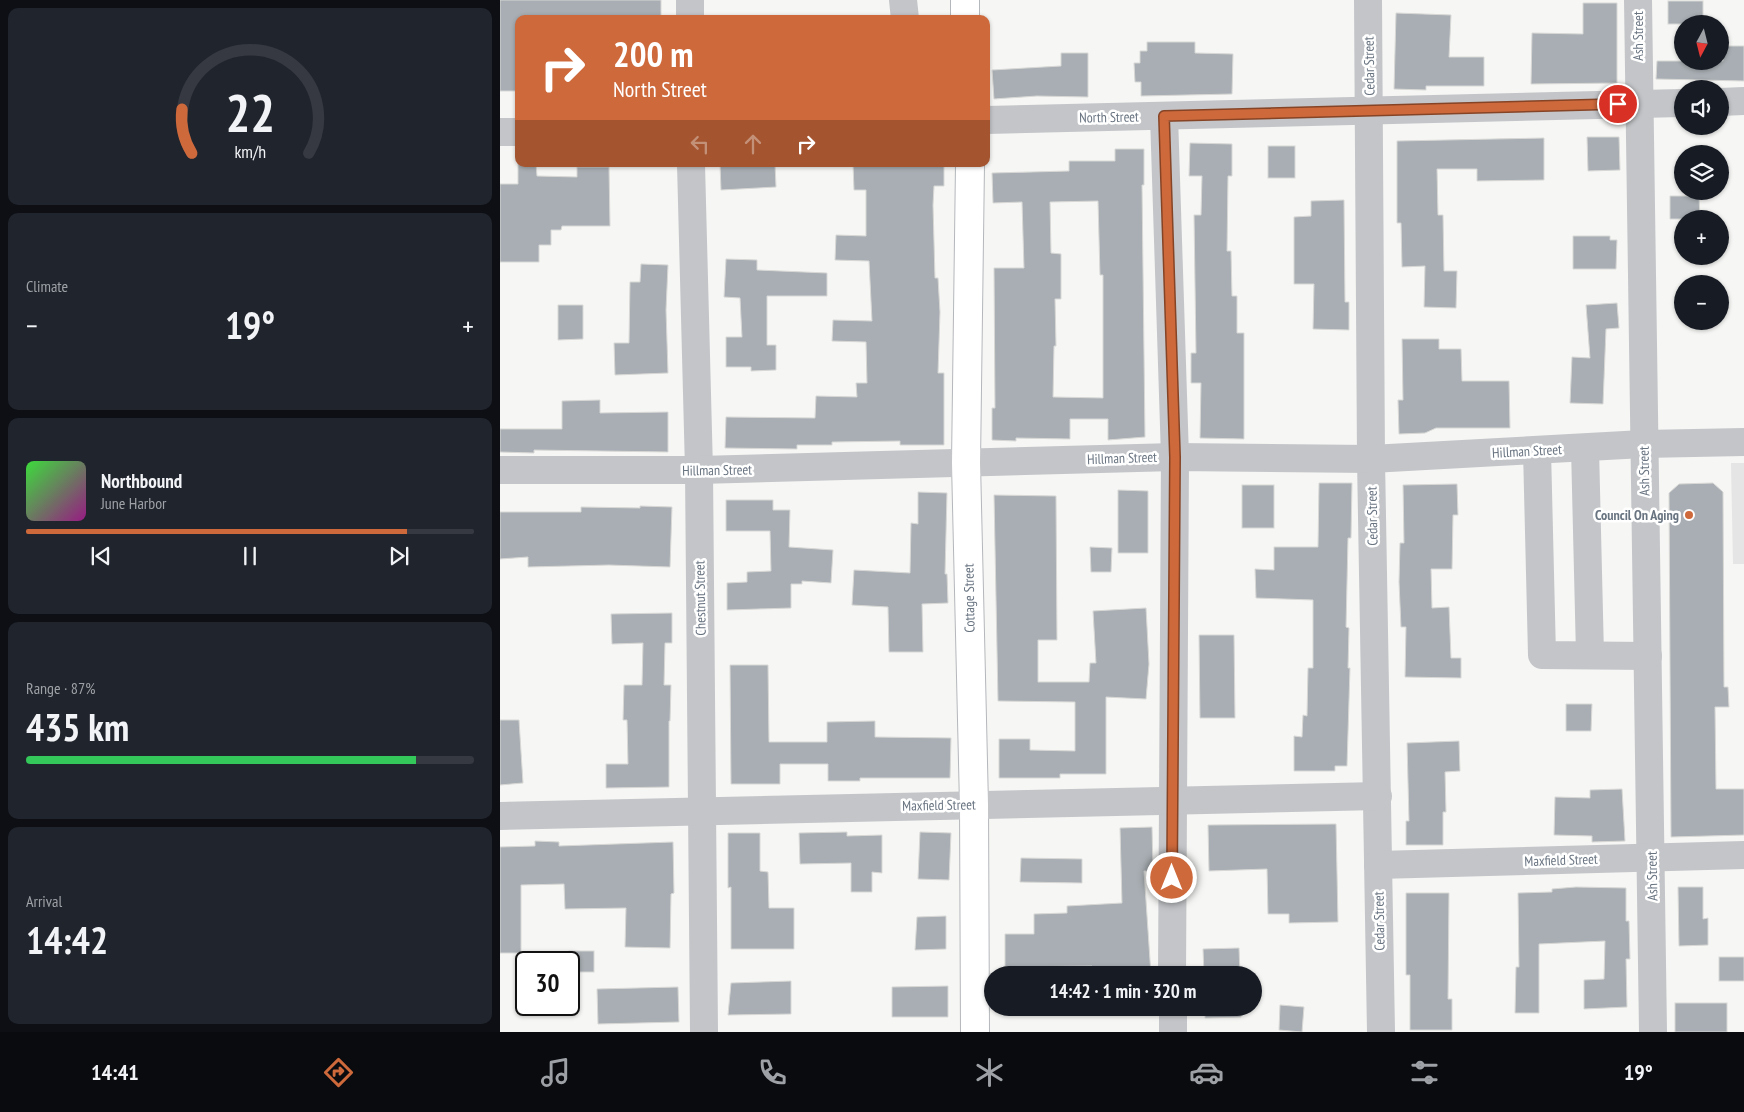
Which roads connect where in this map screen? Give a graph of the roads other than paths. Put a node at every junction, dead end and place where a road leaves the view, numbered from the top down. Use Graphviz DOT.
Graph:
graph roads {
  1 [pos="690,0"];
  2 [pos="903,0"];
  3 [pos="964,0"];
  4 [pos="1368,0"];
  5 [pos="1638,0"];
  6 [pos="690,15"];
  7 [pos="905,15"];
  8 [pos="965,15"];
  9 [pos="1744,101"];
  10 [pos="1729,102"];
  11 [pos="1674,103"];
  12 [pos="1638,104"];
  13 [pos="1369,110"];
  14 [pos="1164,116"];
  15 [pos="990,120"];
  16 [pos="500,132"];
  17 [pos="515,132"];
  18 [pos="692,167"];
  19 [pos="970,167"];
  20 [pos="1744,442"];
  21 [pos="1643,444"];
  22 [pos="1585,448"];
  23 [pos="1537,450"];
  24 [pos="1175,457"];
  25 [pos="1371,459"];
  26 [pos="966,463"];
  27 [pos="500,470"];
  28 [pos="699,470"];
  29 [pos="1590,655"];
  30 [pos="1648,656"];
  31 [pos="1378,796"];
  32 [pos="1172,800"];
  33 [pos="974,805"];
  34 [pos="702,811"];
  35 [pos="500,816"];
  36 [pos="1744,855"];
  37 [pos="1652,857"];
  38 [pos="1378,866"];
  39 [pos="1172,966"];
  40 [pos="1172,1016"];
  41 [pos="704,1032"];
  42 [pos="975,1032"];
  43 [pos="1173,1032"];
  44 [pos="1381,1032"];
  45 [pos="1653,1032"];
  1 -- 6 [label="street"];
  2 -- 7 [label="street"];
  3 -- 8 [label="main road"];
  4 -- 13 [label="street, Cedar Street"];
  5 -- 12 [label="street, Ash Street"];
  9 -- 10 [label="street"];
  11 -- 12 [label="street, North Street"];
  12 -- 13 [label="street, North Street"];
  12 -- 21 [label="street, Ash Street"];
  13 -- 14 [label="street, North Street"];
  13 -- 25 [label="street, Cedar Street"];
  14 -- 15 [label="street, North Street"];
  14 -- 24 [label="street"];
  16 -- 17 [label="street"];
  18 -- 28 [label="street, Chestnut Street"];
  19 -- 26 [label="main road, Cottage Street"];
  20 -- 21 [label="street, Hillman Street"];
  21 -- 22 [label="street, Hillman Street"];
  21 -- 30 [label="street, Ash Street"];
  22 -- 23 [label="street, Hillman Street"];
  22 -- 29 [label="street"];
  23 -- 25 [label="street, Hillman Street"];
  23 -- 29 [label="street"];
  24 -- 25 [label="street, Hillman Street"];
  24 -- 26 [label="street, Hillman Street"];
  24 -- 32 [label="street"];
  25 -- 31 [label="street, Cedar Street"];
  26 -- 28 [label="street, Hillman Street"];
  26 -- 33 [label="main road, Cottage Street"];
  27 -- 28 [label="street, Hillman Street"];
  28 -- 34 [label="street, Chestnut Street"];
  29 -- 30 [label="street"];
  30 -- 37 [label="street, Ash Street"];
  31 -- 32 [label="street, Maxfield Street"];
  31 -- 38 [label="street, Cedar Street"];
  32 -- 33 [label="street, Maxfield Street"];
  32 -- 39 [label="street"];
  33 -- 34 [label="street, Maxfield Street"];
  33 -- 42 [label="main road, Cottage Street"];
  34 -- 35 [label="street, Maxfield Street"];
  34 -- 41 [label="street, Chestnut Street"];
  36 -- 37 [label="street, Maxfield Street"];
  37 -- 38 [label="street, Maxfield Street"];
  37 -- 45 [label="street, Ash Street"];
  38 -- 44 [label="street, Cedar Street"];
  40 -- 43 [label="street"];
}
